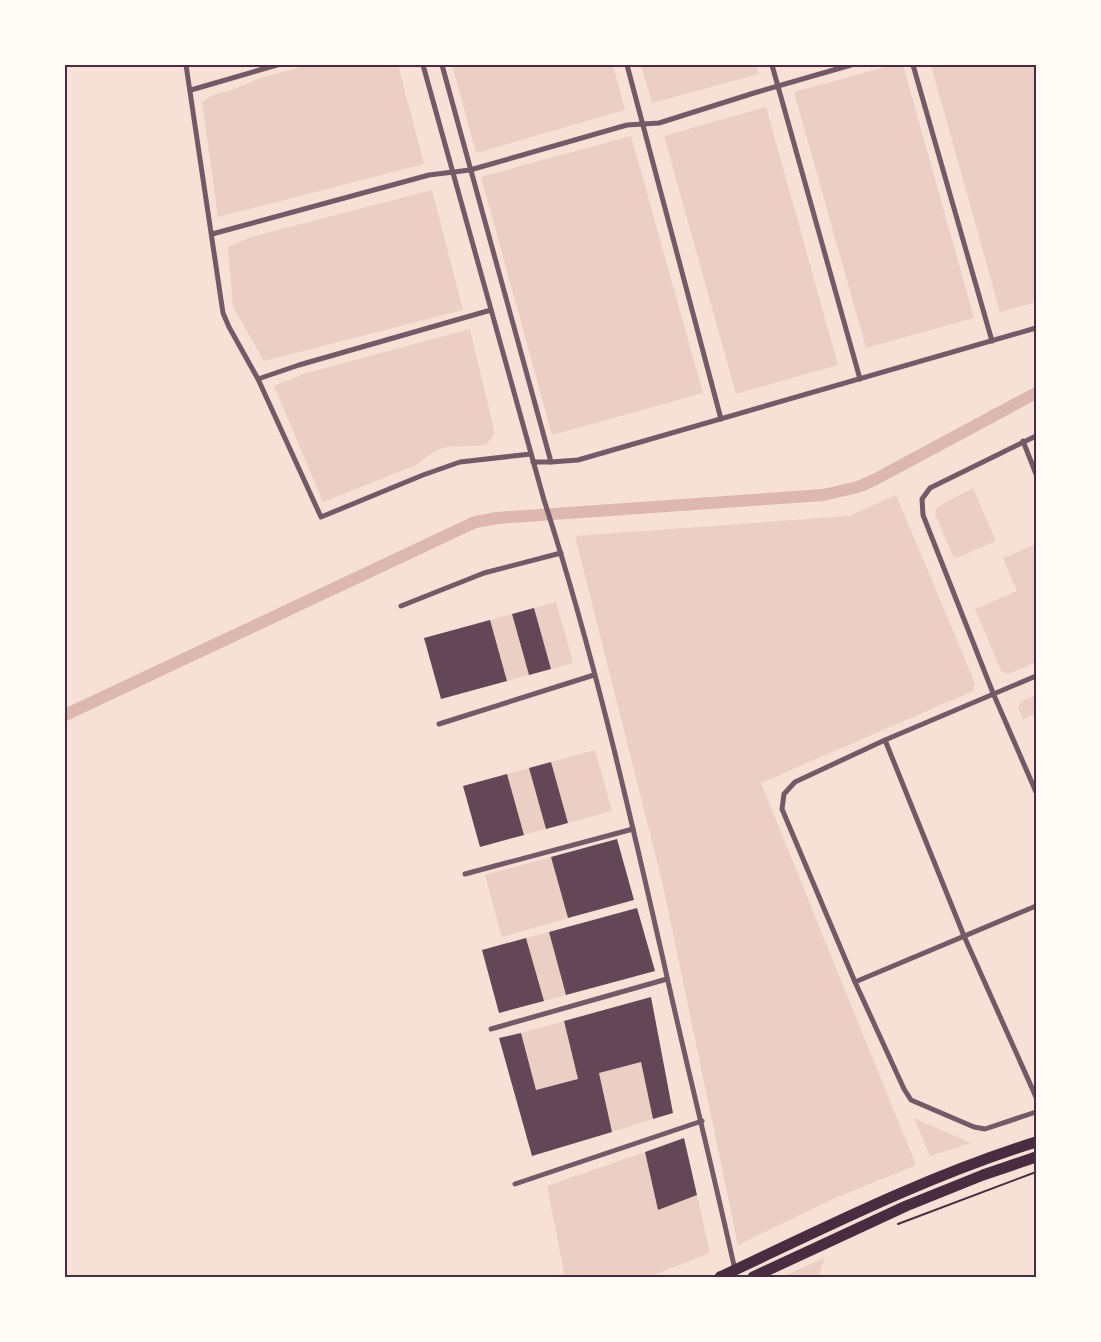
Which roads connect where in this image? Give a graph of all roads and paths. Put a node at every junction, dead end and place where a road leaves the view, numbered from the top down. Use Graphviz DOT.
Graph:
graph roads {
  1 [pos="186,65"];
  2 [pos="278,65"];
  3 [pos="423,65"];
  4 [pos="442,65"];
  5 [pos="627,65"];
  6 [pos="772,65"];
  7 [pos="851,65"];
  8 [pos="913,65"];
  9 [pos="777,86"];
  10 [pos="191,90"];
  11 [pos="643,123"];
  12 [pos="470,170"];
  13 [pos="453,172"];
  14 [pos="212,234"];
  15 [pos="491,310"];
  16 [pos="1036,328"];
  17 [pos="992,341"];
  18 [pos="258,379"];
  19 [pos="860,379"];
  20 [pos="721,419"];
  21 [pos="1036,436"];
  22 [pos="1023,441"];
  23 [pos="531,454"];
  24 [pos="533,462"];
  25 [pos="551,462"];
  26 [pos="1036,474"];
  27 [pos="561,553"];
  28 [pos="401,606"];
  29 [pos="594,676"];
  30 [pos="1036,676"];
  31 [pos="993,693"];
  32 [pos="439,724"];
  33 [pos="885,740"];
  34 [pos="1036,792"];
  35 [pos="633,829"];
  36 [pos="464,874"];
  37 [pos="1036,906"];
  38 [pos="964,936"];
  39 [pos="667,979"];
  40 [pos="855,982"];
  41 [pos="491,1029"];
  42 [pos="1036,1097"];
  43 [pos="1036,1112"];
  44 [pos="702,1121"];
  45 [pos="1036,1142"];
  46 [pos="1036,1157"];
  47 [pos="1036,1172"];
  48 [pos="516,1184"];
  49 [pos="890,1227"];
  50 [pos="735,1270"];
  51 [pos="720,1277"];
  52 [pos="753,1277"];
  1 -- 10 [label="street"];
  2 -- 10 [label="street"];
  3 -- 13 [label="street"];
  4 -- 12 [label="street"];
  5 -- 11 [label="street"];
  6 -- 9 [label="street"];
  7 -- 9 [label="street"];
  8 -- 17 [label="street"];
  9 -- 11 [label="street"];
  9 -- 19 [label="street"];
  10 -- 14 [label="street"];
  11 -- 12 [label="street"];
  11 -- 20 [label="street"];
  12 -- 13 [label="street"];
  12 -- 25 [label="street"];
  13 -- 14 [label="street"];
  13 -- 15 [label="street"];
  14 -- 18 [label="street"];
  15 -- 18 [label="street"];
  15 -- 23 [label="street"];
  16 -- 17 [label="street"];
  17 -- 19 [label="street"];
  18 -- 23 [label="street"];
  19 -- 20 [label="street"];
  20 -- 25 [label="street"];
  21 -- 22 [label="street"];
  22 -- 26 [label="street"];
  22 -- 31 [label="street"];
  23 -- 24 [label="street"];
  24 -- 25 [label="street"];
  24 -- 27 [label="street"];
  27 -- 28 [label="street"];
  27 -- 29 [label="street"];
  29 -- 32 [label="street"];
  29 -- 35 [label="street"];
  30 -- 31 [label="street"];
  31 -- 33 [label="street"];
  31 -- 34 [label="street"];
  33 -- 38 [label="street"];
  33 -- 40 [label="street"];
  35 -- 36 [label="street"];
  35 -- 39 [label="street"];
  37 -- 38 [label="street"];
  38 -- 40 [label="street"];
  38 -- 42 [label="street"];
  39 -- 41 [label="street"];
  39 -- 44 [label="street"];
  40 -- 43 [label="street"];
  44 -- 48 [label="street"];
  44 -- 50 [label="street"];
  45 -- 50 [label="main road"];
  46 -- 52 [label="main road"];
  47 -- 49 [label="path"];
  50 -- 51 [label="main road"];
}
